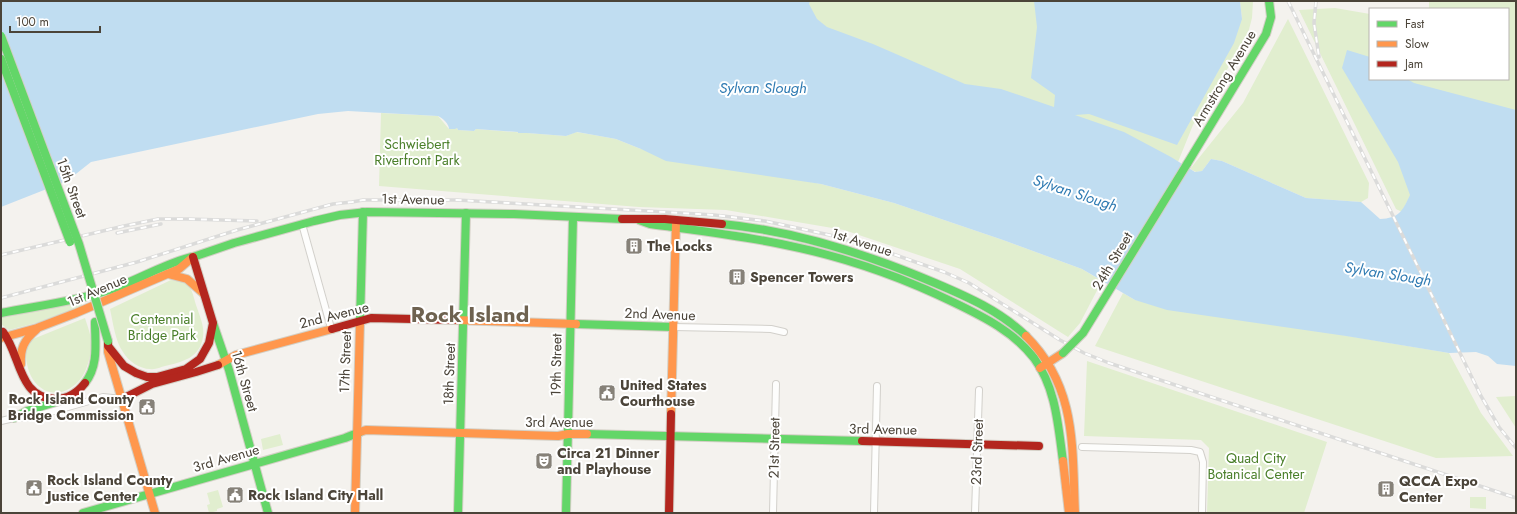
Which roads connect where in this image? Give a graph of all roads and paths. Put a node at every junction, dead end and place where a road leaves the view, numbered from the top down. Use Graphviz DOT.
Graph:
graph roads {
  1 [pos="1270,1"];
  2 [pos="1,36"];
  3 [pos="1,59"];
  4 [pos="1187,164"];
  5 [pos="363,212"];
  6 [pos="466,213"];
  7 [pos="573,217"];
  8 [pos="676,219"];
  9 [pos="638,220"];
  10 [pos="302,224"];
  11 [pos="676,228"];
  12 [pos="193,257"];
  13 [pos="168,274"];
  14 [pos="204,294"];
  15 [pos="1,313"];
  16 [pos="464,320"];
  17 [pos="359,321"];
  18 [pos="213,323"];
  19 [pos="48,324"];
  20 [pos="570,324"];
  21 [pos="673,327"];
  22 [pos="331,328"];
  23 [pos="784,332"];
  24 [pos="3,335"];
  25 [pos="104,345"];
  26 [pos="226,362"];
  27 [pos="1049,363"];
  28 [pos="1040,368"];
  29 [pos="23,377"];
  30 [pos="776,384"];
  31 [pos="877,386"];
  32 [pos="979,390"];
  33 [pos="67,398"];
  34 [pos="122,399"];
  35 [pos="14,418"];
  36 [pos="1,421"];
  37 [pos="460,432"];
  38 [pos="356,433"];
  39 [pos="568,434"];
  40 [pos="670,436"];
  41 [pos="775,439"];
  42 [pos="875,441"];
  43 [pos="978,444"];
  44 [pos="1039,446"];
  45 [pos="1082,447"];
  46 [pos="254,464"];
  47 [pos="150,494"];
  48 [pos="83,513"];
  49 [pos="155,513"];
  50 [pos="268,513"];
  51 [pos="355,513"];
  52 [pos="458,513"];
  53 [pos="566,513"];
  54 [pos="669,513"];
  55 [pos="773,513"];
  56 [pos="874,513"];
  57 [pos="975,513"];
  58 [pos="1069,513"];
  59 [pos="1075,513"];
  60 [pos="1202,513"];
  1 -- 4 [label="main road, Armstrong Avenue"];
  2 -- 25 [label="main road, 15th Street, bridge"];
  3 -- 25 [label="main road, 15th Street, bridge"];
  4 -- 27 [label="main road, 24th Street, bridge"];
  5 -- 6 [label="main road, 1st Avenue"];
  5 -- 10 [label="main road, 1st Avenue"];
  5 -- 17 [label="main road, 17th Street"];
  6 -- 7 [label="main road, 1st Avenue"];
  6 -- 16 [label="main road, 18th Street"];
  7 -- 9 [label="main road, 1st Avenue"];
  7 -- 20 [label="main road, 19th Street"];
  8 -- 9 [label="main road, 1st Avenue"];
  8 -- 11 [label="main road"];
  8 -- 27 [label="main road, 1st Avenue"];
  9 -- 11 [label="main road, 1st Avenue"];
  10 -- 12 [label="main road, 1st Avenue"];
  10 -- 22 [label="street"];
  11 -- 21 [label="main road"];
  11 -- 28 [label="main road, 1st Avenue"];
  12 -- 13 [label="main road, 1st Avenue"];
  12 -- 14 [label="main road, 16th Street"];
  12 -- 15 [label="main road, 1st Avenue"];
  13 -- 14 [label="main road"];
  13 -- 19 [label="main road, 1st Avenue"];
  14 -- 18 [label="main road, 16th Street"];
  16 -- 17 [label="main road, 2nd Avenue"];
  16 -- 20 [label="main road, 2nd Avenue"];
  16 -- 37 [label="main road, 18th Street"];
  17 -- 22 [label="main road, 2nd Avenue"];
  17 -- 38 [label="main road, 17th Street"];
  18 -- 25 [label="main road"];
  18 -- 26 [label="main road, 16th Street"];
  19 -- 24 [label="main road, 1st Avenue"];
  19 -- 29 [label="main road"];
  20 -- 21 [label="main road, 2nd Avenue"];
  20 -- 39 [label="main road, 19th Street"];
  21 -- 23 [label="street, 2nd Avenue"];
  21 -- 40 [label="main road"];
  22 -- 26 [label="main road, 2nd Avenue"];
  24 -- 29 [label="main road"];
  25 -- 33 [label="main road"];
  25 -- 34 [label="main road, 15th Street"];
  26 -- 34 [label="main road, 2nd Avenue"];
  26 -- 46 [label="main road, 16th Street"];
  27 -- 28 [label="main road, 24th Street"];
  27 -- 59 [label="main road"];
  28 -- 58 [label="main road"];
  29 -- 33 [label="main road"];
  30 -- 41 [label="street, 21st Street"];
  31 -- 42 [label="street"];
  32 -- 43 [label="street, 23rd Street"];
  33 -- 35 [label="main road"];
  34 -- 35 [label="street"];
  34 -- 47 [label="main road, 15th Street"];
  35 -- 36 [label="street"];
  37 -- 38 [label="main road, 3rd Avenue"];
  37 -- 39 [label="main road, 3rd Avenue"];
  37 -- 52 [label="main road, 18th Street"];
  38 -- 46 [label="main road, 3rd Avenue"];
  38 -- 51 [label="main road, 17th Street"];
  39 -- 40 [label="main road, 3rd Avenue"];
  39 -- 53 [label="main road, 19th Street"];
  40 -- 41 [label="main road, 3rd Avenue"];
  40 -- 54 [label="main road"];
  41 -- 42 [label="main road, 3rd Avenue"];
  41 -- 55 [label="street, 21st Street"];
  42 -- 43 [label="main road, 3rd Avenue"];
  42 -- 56 [label="street"];
  43 -- 44 [label="main road, 3rd Avenue"];
  43 -- 57 [label="street, 23rd Street"];
  45 -- 60 [label="street"];
  46 -- 47 [label="main road, 3rd Avenue"];
  46 -- 50 [label="main road, 16th Street"];
  47 -- 48 [label="main road, 3rd Avenue"];
  47 -- 49 [label="main road, 15th Street"];
}
